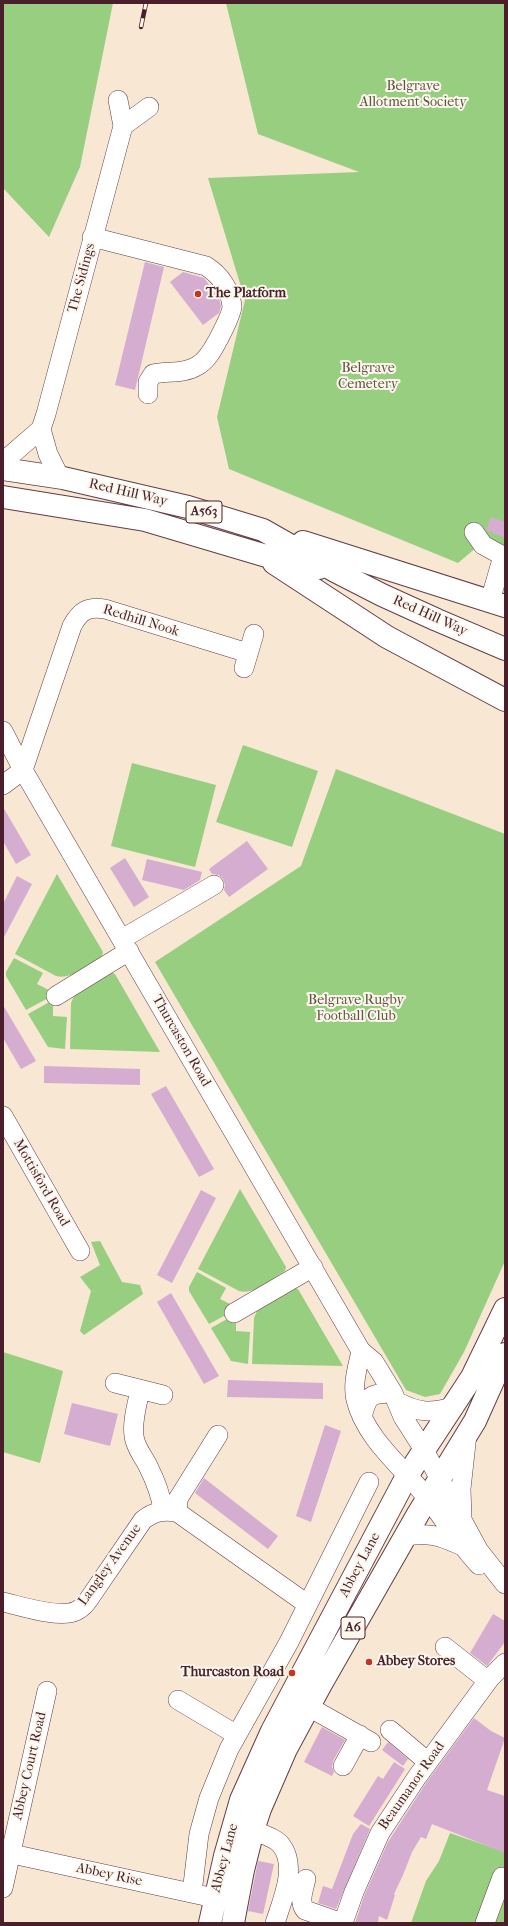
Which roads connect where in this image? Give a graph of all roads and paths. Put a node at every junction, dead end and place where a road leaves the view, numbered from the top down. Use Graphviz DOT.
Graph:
graph roads {
  1 [pos="118,100"];
  2 [pos="149,107"];
  3 [pos="123,126"];
  4 [pos="92,237"];
  5 [pos="148,394"];
  6 [pos="41,429"];
  7 [pos="3,462"];
  8 [pos="3,469"];
  9 [pos="60,478"];
  10 [pos="3,497"];
  11 [pos="263,530"];
  12 [pos="474,532"];
  13 [pos="256,552"];
  14 [pos="335,571"];
  15 [pos="498,603"];
  16 [pos="254,634"];
  17 [pos="505,649"];
  18 [pos="505,700"];
  19 [pos="3,731"];
  20 [pos="24,770"];
  21 [pos="3,785"];
  22 [pos="214,886"];
  23 [pos="125,945"];
  24 [pos="56,996"];
  25 [pos="3,1116"];
  26 [pos="80,1251"];
  27 [pos="313,1267"];
  28 [pos="505,1309"];
  29 [pos="234,1313"];
  30 [pos="361,1351"];
  31 [pos="505,1354"];
  32 [pos="115,1382"];
  33 [pos="140,1390"];
  34 [pos="163,1395"];
  35 [pos="396,1397"];
  36 [pos="454,1407"];
  37 [pos="362,1417"];
  38 [pos="467,1433"];
  39 [pos="218,1435"];
  40 [pos="424,1450"];
  41 [pos="408,1476"];
  42 [pos="440,1479"];
  43 [pos="369,1482"];
  44 [pos="428,1499"];
  45 [pos="170,1511"];
  46 [pos="462,1520"];
  47 [pos="405,1536"];
  48 [pos="460,1545"];
  49 [pos="505,1584"];
  50 [pos="3,1602"];
  51 [pos="307,1604"];
  52 [pos="445,1648"];
  53 [pos="505,1663"];
  54 [pos="488,1681"];
  55 [pos="47,1691"];
  56 [pos="178,1700"];
  57 [pos="309,1707"];
  58 [pos="390,1730"];
  59 [pos="237,1734"];
  60 [pos="428,1762"];
  61 [pos="343,1766"];
  62 [pos="253,1830"];
  63 [pos="7,1852"];
  64 [pos="502,1877"];
  65 [pos="306,1879"];
  66 [pos="3,1888"];
  67 [pos="192,1893"];
  68 [pos="213,1910"];
  69 [pos="234,1919"];
  70 [pos="275,1923"];
  71 [pos="343,1923"];
  72 [pos="485,1923"];
  1 -- 3 [label="street, The Sidings"];
  2 -- 3 [label="street"];
  3 -- 4 [label="street, The Sidings"];
  4 -- 5 [label="street"];
  4 -- 6 [label="street, The Sidings"];
  6 -- 7 [label="street"];
  6 -- 9 [label="street"];
  8 -- 9 [label="main road, Red Hill Way / A563"];
  9 -- 11 [label="main road, Red Hill Way / A563"];
  10 -- 13 [label="main road, Red Hill Way / A563"];
  11 -- 14 [label="main road, Red Hill Way / A563"];
  11 -- 15 [label="main road"];
  12 -- 15 [label="street"];
  13 -- 14 [label="main road, Red Hill Way / A563"];
  13 -- 18 [label="main road"];
  14 -- 17 [label="main road, Red Hill Way / A563"];
  16 -- 20 [label="street, Redhill Nook"];
  19 -- 20 [label="street, Thurcaston Road"];
  20 -- 21 [label="street"];
  20 -- 23 [label="street, Thurcaston Road"];
  22 -- 23 [label="street"];
  23 -- 24 [label="street"];
  23 -- 27 [label="street, Thurcaston Road"];
  25 -- 26 [label="street, Mottisford Road"];
  27 -- 29 [label="street"];
  27 -- 30 [label="street, Thurcaston Road"];
  28 -- 36 [label="main road, Abbey Lane / A6"];
  30 -- 35 [label="street, Thurcaston Road"];
  30 -- 37 [label="street, Thurcaston Road"];
  31 -- 38 [label="main road, Abbey Lane / A6"];
  32 -- 33 [label="street"];
  33 -- 34 [label="street"];
  33 -- 45 [label="street"];
  35 -- 36 [label="street"];
  35 -- 37 [label="street"];
  35 -- 40 [label="street, Thurcaston Road"];
  36 -- 40 [label="main road, Abbey Lane / A6"];
  37 -- 41 [label="street, Thurcaston Road"];
  38 -- 42 [label="main road, Abbey Lane / A6"];
  38 -- 46 [label="street, Thurcaston Road"];
  39 -- 45 [label="street"];
  40 -- 41 [label="main road, Abbey Lane / A6"];
  40 -- 42 [label="street, Thurcaston Road"];
  41 -- 44 [label="street, Thurcaston Road"];
  41 -- 68 [label="main road, Abbey Lane / A6"];
  42 -- 44 [label="main road, Abbey Lane / A6"];
  42 -- 46 [label="street, Thurcaston Road"];
  43 -- 51 [label="street"];
  44 -- 47 [label="main road, Abbey Lane / A6"];
  44 -- 48 [label="street, Thurcaston Road"];
  45 -- 50 [label="street, Langley Avenue"];
  45 -- 51 [label="street"];
  46 -- 49 [label="street, Thurcaston Road"];
  47 -- 48 [label="street, Thurcaston Road"];
  47 -- 57 [label="main road, Abbey Lane / A6"];
  48 -- 49 [label="street, Thurcaston Road"];
  51 -- 59 [label="street"];
  52 -- 54 [label="street"];
  53 -- 54 [label="street, Beaumanor Road"];
  54 -- 60 [label="street, Beaumanor Road"];
  55 -- 63 [label="street, Abbey Court Road"];
  56 -- 59 [label="street"];
  57 -- 61 [label="street"];
  57 -- 62 [label="main road, Abbey Lane / A6"];
  58 -- 60 [label="street"];
  59 -- 67 [label="street"];
  60 -- 71 [label="street, Beaumanor Road"];
  62 -- 69 [label="main road, Abbey Lane / A6"];
  62 -- 70 [label="street"];
  63 -- 66 [label="street, Abbey Court Road"];
  63 -- 67 [label="street, Abbey Rise"];
  64 -- 72 [label="street"];
  65 -- 71 [label="street"];
  67 -- 68 [label="street, Abbey Rise"];
  68 -- 69 [label="main road"];
}
